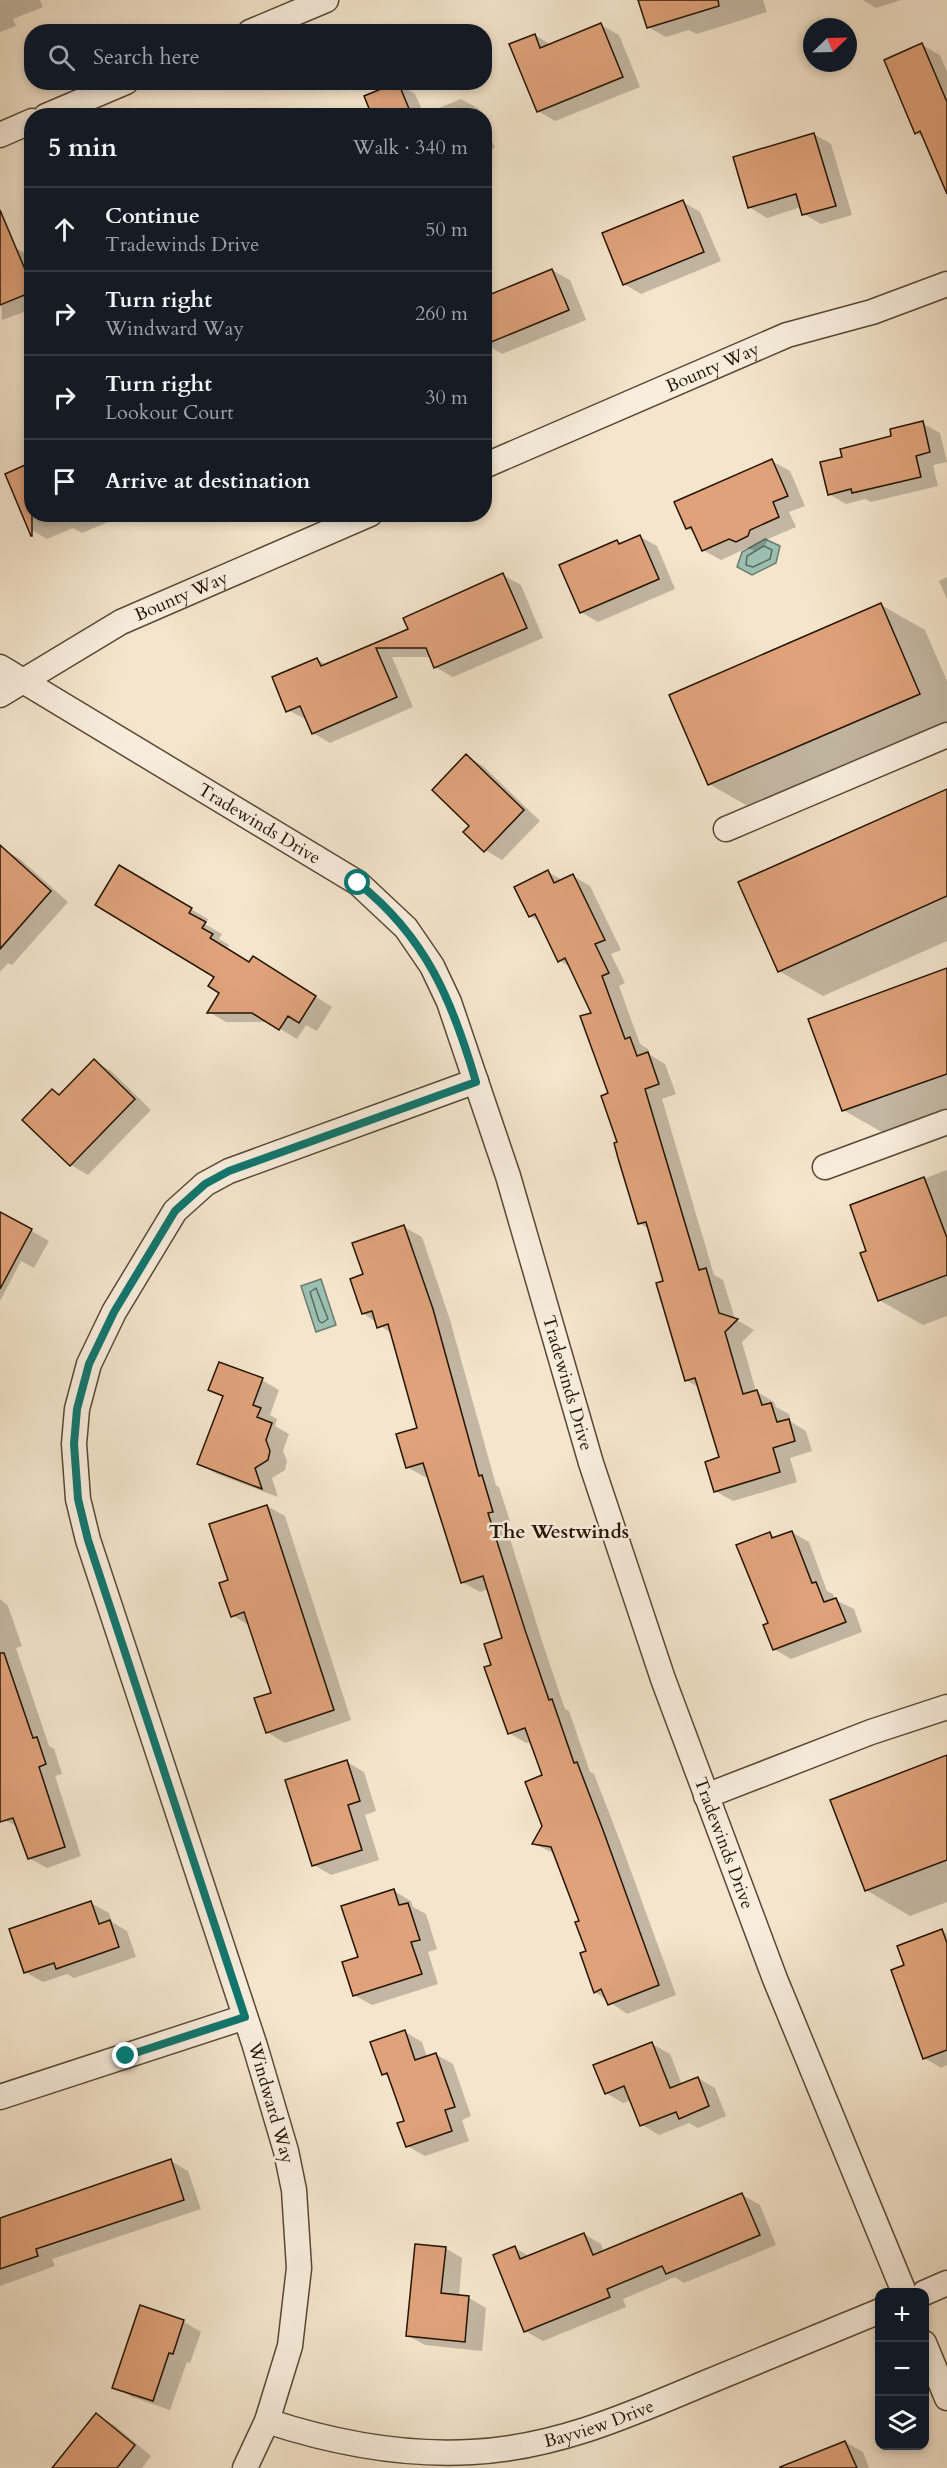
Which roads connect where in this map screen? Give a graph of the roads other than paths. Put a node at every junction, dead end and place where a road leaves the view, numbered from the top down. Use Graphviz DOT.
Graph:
graph roads {
  1 [pos="326,0"];
  2 [pos="269,24"];
  3 [pos="107,90"];
  4 [pos="65,108"];
  5 [pos="24,125"];
  6 [pos="0,135"];
  7 [pos="947,284"];
  8 [pos="492,463"];
  9 [pos="352,522"];
  10 [pos="0,667"];
  11 [pos="22,680"];
  12 [pos="0,695"];
  13 [pos="947,735"];
  14 [pos="726,829"];
  15 [pos="476,1082"];
  16 [pos="947,1122"];
  17 [pos="825,1167"];
  18 [pos="947,1707"];
  19 [pos="706,1796"];
  20 [pos="245,2017"];
  21 [pos="0,2097"];
  22 [pos="947,2283"];
  23 [pos="902,2288"];
  24 [pos="929,2291"];
  25 [pos="875,2314"];
  26 [pos="929,2355"];
  27 [pos="947,2398"];
  28 [pos="267,2421"];
  29 [pos="245,2468"];
  1 -- 2 [label="street"];
  3 -- 4 [label="street"];
  5 -- 6 [label="street"];
  7 -- 8 [label="street, Bounty Way"];
  9 -- 11 [label="street, Bounty Way"];
  10 -- 11 [label="street, Tradewinds Drive"];
  11 -- 12 [label="street, Bounty Way"];
  11 -- 15 [label="street, Tradewinds Drive"];
  13 -- 14 [label="street"];
  15 -- 19 [label="street, Tradewinds Drive"];
  15 -- 20 [label="street, Windward Way"];
  16 -- 17 [label="street"];
  18 -- 19 [label="street"];
  19 -- 23 [label="street, Tradewinds Drive"];
  20 -- 21 [label="street"];
  20 -- 28 [label="street, Windward Way"];
  22 -- 24 [label="street"];
  25 -- 28 [label="street, Bayview Drive"];
  26 -- 27 [label="street"];
  28 -- 29 [label="street, Windward Way"];
}
